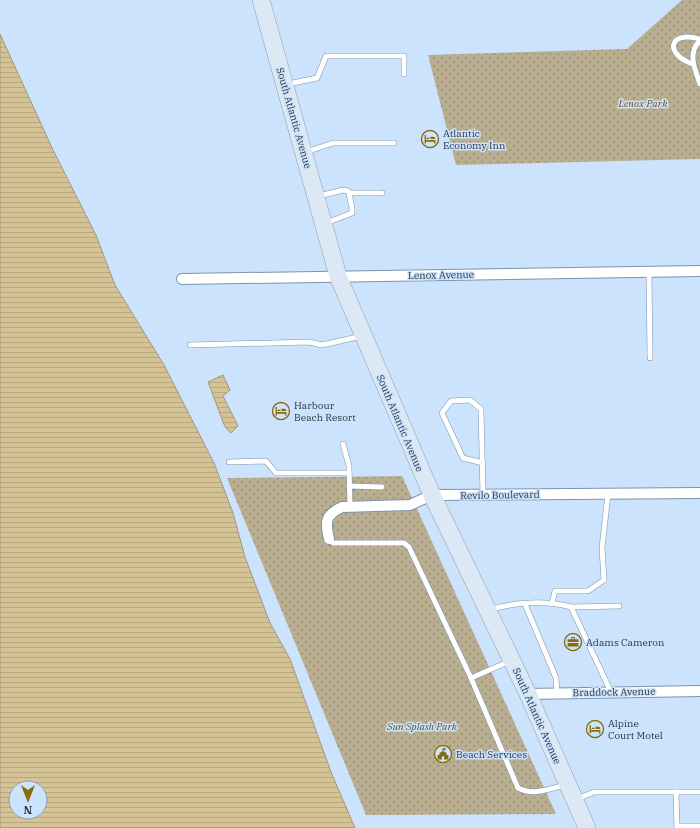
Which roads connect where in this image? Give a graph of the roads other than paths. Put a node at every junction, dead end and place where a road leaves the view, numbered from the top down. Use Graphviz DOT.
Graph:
graph roads {
  1 [pos="261,0"];
  2 [pos="700,40"];
  3 [pos="693,64"];
  4 [pos="404,74"];
  5 [pos="284,84"];
  6 [pos="700,84"];
  7 [pos="394,143"];
  8 [pos="303,153"];
  9 [pos="349,193"];
  10 [pos="382,193"];
  11 [pos="316,197"];
  12 [pos="323,224"];
  13 [pos="700,271"];
  14 [pos="649,272"];
  15 [pos="338,276"];
  16 [pos="182,279"];
  17 [pos="363,336"];
  18 [pos="190,345"];
  19 [pos="650,358"];
  20 [pos="343,444"];
  21 [pos="229,462"];
  22 [pos="483,463"];
  23 [pos="349,472"];
  24 [pos="349,486"];
  25 [pos="382,487"];
  26 [pos="700,493"];
  27 [pos="608,494"];
  28 [pos="484,495"];
  29 [pos="432,496"];
  30 [pos="350,506"];
  31 [pos="328,539"];
  32 [pos="552,603"];
  33 [pos="525,604"];
  34 [pos="619,606"];
  35 [pos="571,607"];
  36 [pos="488,611"];
  37 [pos="512,660"];
  38 [pos="471,678"];
  39 [pos="700,691"];
  40 [pos="611,692"];
  41 [pos="558,693"];
  42 [pos="528,694"];
  43 [pos="571,792"];
  44 [pos="676,792"];
  45 [pos="700,792"];
  46 [pos="700,826"];
  47 [pos="677,827"];
  48 [pos="587,828"];
  1 -- 5 [label="main road, South Atlantic Avenue"];
  2 -- 3 [label="lane"];
  2 -- 3 [label="lane"];
  3 -- 6 [label="lane"];
  4 -- 5 [label="lane"];
  5 -- 8 [label="main road, South Atlantic Avenue"];
  7 -- 8 [label="lane"];
  8 -- 11 [label="main road, South Atlantic Avenue"];
  9 -- 10 [label="lane"];
  9 -- 11 [label="lane"];
  9 -- 12 [label="lane"];
  11 -- 12 [label="main road, South Atlantic Avenue"];
  12 -- 15 [label="main road, South Atlantic Avenue"];
  13 -- 14 [label="street, Lenox Avenue"];
  14 -- 15 [label="street, Lenox Avenue"];
  14 -- 19 [label="lane"];
  15 -- 16 [label="street, Lenox Avenue"];
  15 -- 17 [label="main road, South Atlantic Avenue"];
  17 -- 18 [label="lane"];
  17 -- 29 [label="main road, South Atlantic Avenue"];
  20 -- 23 [label="lane"];
  21 -- 23 [label="lane"];
  22 -- 22 [label="lane"];
  22 -- 28 [label="lane"];
  23 -- 24 [label="lane"];
  24 -- 25 [label="lane"];
  24 -- 30 [label="lane"];
  26 -- 27 [label="street, Revilo Boulevard"];
  27 -- 28 [label="street, Revilo Boulevard"];
  27 -- 32 [label="lane"];
  28 -- 29 [label="street, Revilo Boulevard"];
  29 -- 30 [label="street, Revilo Boulevard"];
  29 -- 36 [label="main road, South Atlantic Avenue"];
  30 -- 31 [label="street, Revilo Boulevard"];
  31 -- 38 [label="lane"];
  32 -- 33 [label="lane"];
  32 -- 35 [label="lane"];
  33 -- 36 [label="lane"];
  33 -- 41 [label="lane"];
  34 -- 35 [label="lane"];
  35 -- 40 [label="lane"];
  36 -- 37 [label="main road, South Atlantic Avenue"];
  37 -- 38 [label="lane"];
  37 -- 42 [label="main road, South Atlantic Avenue"];
  38 -- 43 [label="lane"];
  39 -- 40 [label="street, Braddock Avenue"];
  40 -- 41 [label="street, Braddock Avenue"];
  41 -- 42 [label="street, Braddock Avenue"];
  42 -- 43 [label="main road, South Atlantic Avenue"];
  43 -- 44 [label="lane"];
  43 -- 48 [label="main road, South Atlantic Avenue"];
  44 -- 45 [label="lane"];
  44 -- 47 [label="lane"];
  46 -- 47 [label="lane"];
}
